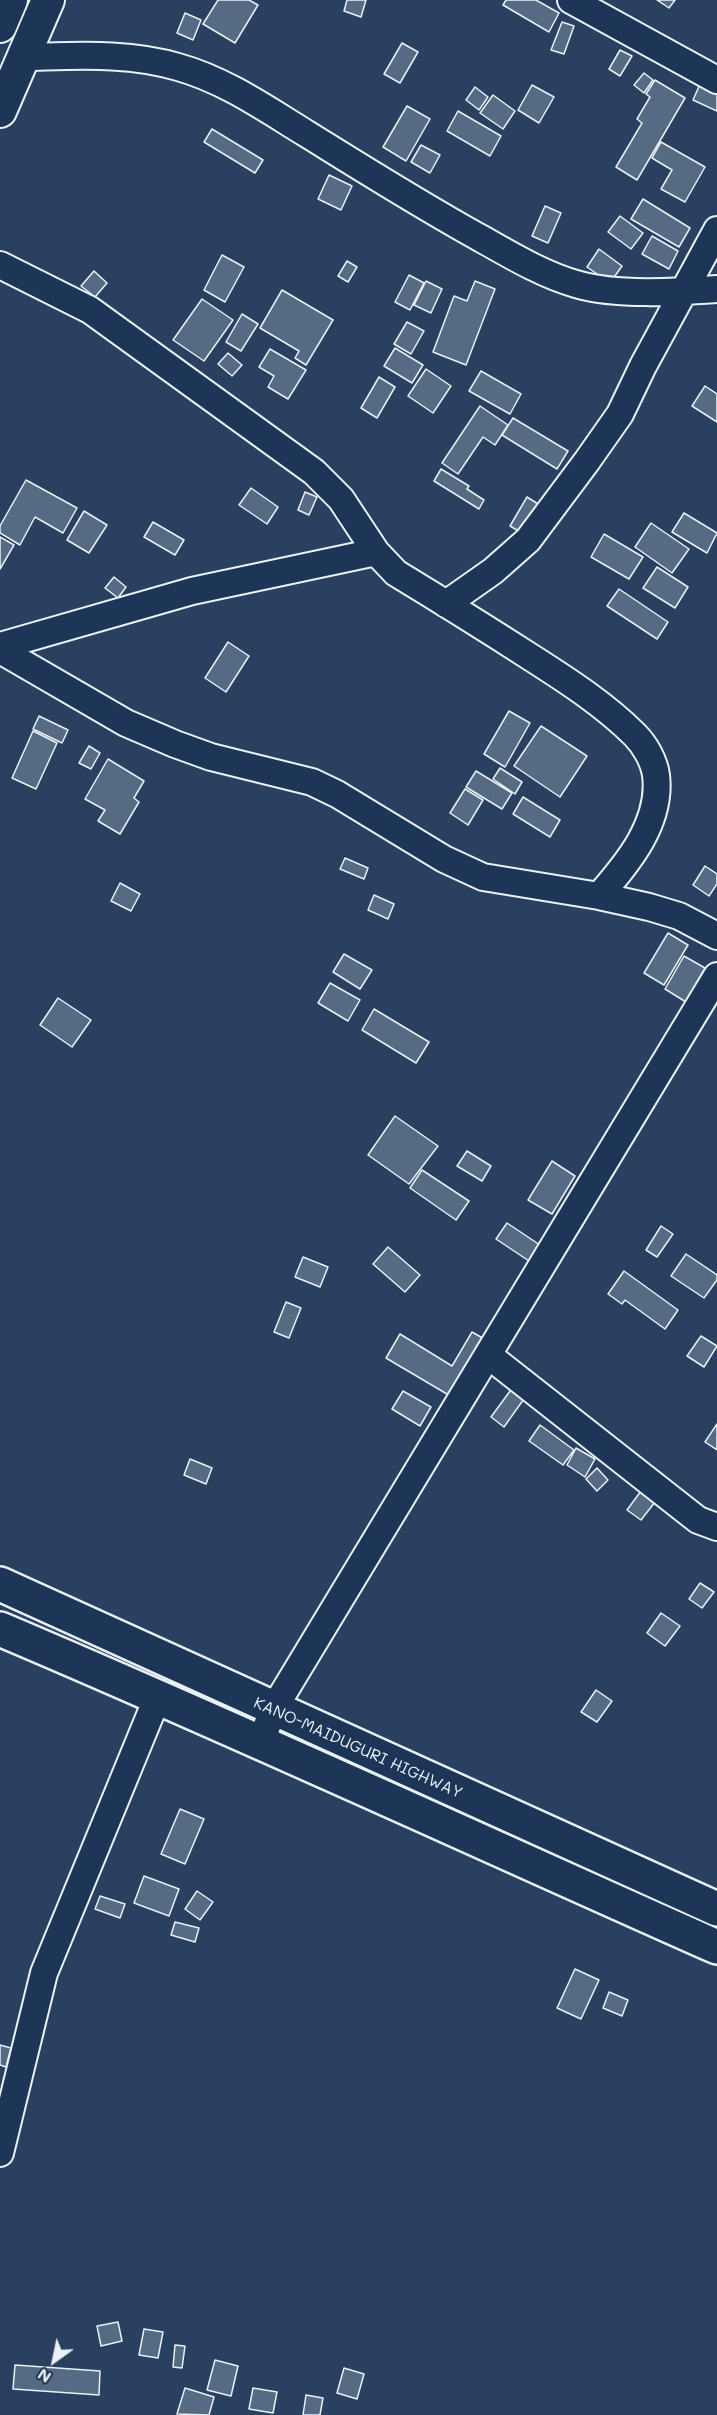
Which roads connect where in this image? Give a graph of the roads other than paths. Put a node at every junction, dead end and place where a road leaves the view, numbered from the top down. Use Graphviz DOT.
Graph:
graph roads {
  1 [pos="11,0"];
  2 [pos="48,0"];
  3 [pos="571,0"];
  4 [pos="0,26"];
  5 [pos="25,57"];
  6 [pos="717,80"];
  7 [pos="0,111"];
  8 [pos="717,230"];
  9 [pos="0,264"];
  10 [pos="717,289"];
  11 [pos="682,292"];
  12 [pos="376,552"];
  13 [pos="446,604"];
  14 [pos="0,648"];
  15 [pos="599,896"];
  16 [pos="717,936"];
  17 [pos="715,985"];
  18 [pos="488,1355"];
  19 [pos="717,1527"];
  20 [pos="0,1584"];
  21 [pos="0,1629"];
  22 [pos="158,1696"];
  23 [pos="273,1710"];
  24 [pos="260,1744"];
  25 [pos="717,1909"];
  26 [pos="717,1947"];
  27 [pos="3,2118"];
  28 [pos="0,2153"];
  1 -- 4 [label="main road"];
  2 -- 5 [label="main road"];
  3 -- 6 [label="street"];
  5 -- 7 [label="main road"];
  5 -- 11 [label="street"];
  8 -- 11 [label="street"];
  9 -- 12 [label="street"];
  10 -- 11 [label="street"];
  11 -- 13 [label="street"];
  12 -- 13 [label="street"];
  12 -- 14 [label="street"];
  13 -- 15 [label="street"];
  14 -- 15 [label="street"];
  15 -- 16 [label="street"];
  17 -- 18 [label="street"];
  18 -- 19 [label="street"];
  18 -- 23 [label="street"];
  20 -- 23 [label="highway, KANO-MAIDUGURI HIGHWAY"];
  21 -- 22 [label="highway"];
  22 -- 24 [label="highway"];
  22 -- 27 [label="street"];
  23 -- 24 [label="street"];
  23 -- 25 [label="highway, KANO-MAIDUGURI HIGHWAY"];
  24 -- 26 [label="highway"];
  27 -- 28 [label="street"];
}
